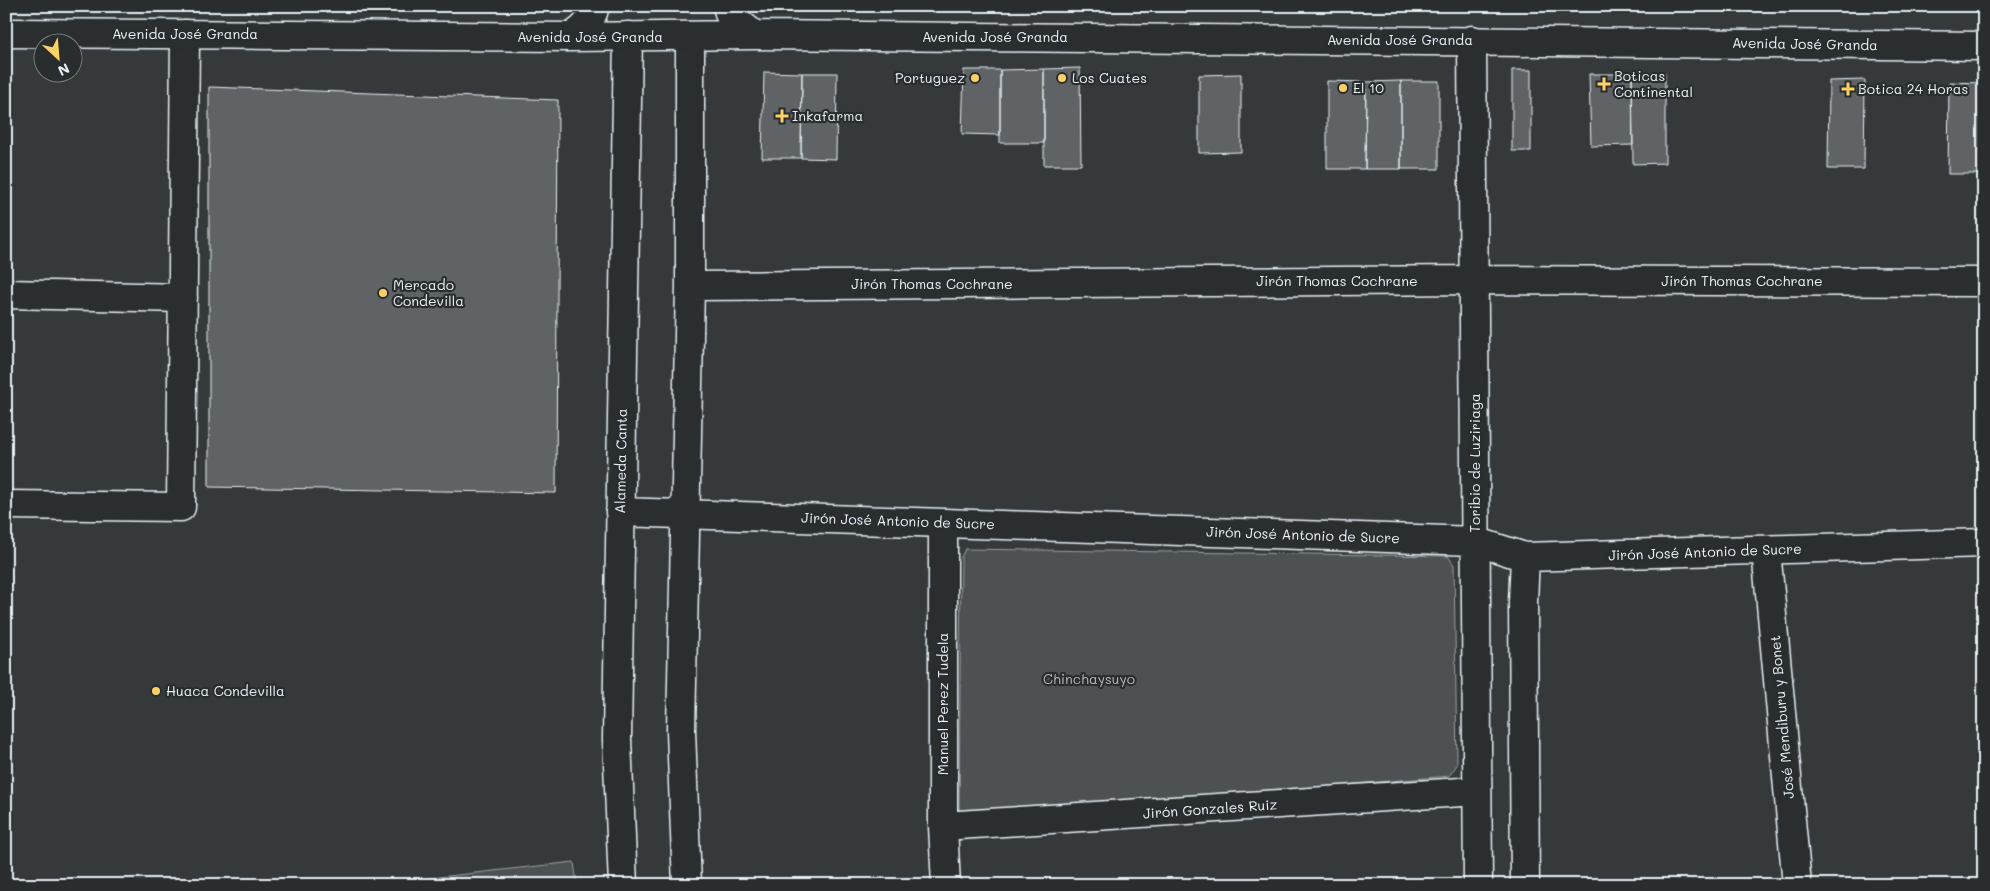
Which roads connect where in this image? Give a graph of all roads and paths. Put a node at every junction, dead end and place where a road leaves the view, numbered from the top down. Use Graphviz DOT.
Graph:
graph roads {
  1 [pos="595,6"];
  2 [pos="726,6"];
  3 [pos="6,33"];
  4 [pos="185,34"];
  5 [pos="754,35"];
  6 [pos="628,36"];
  7 [pos="571,37"];
  8 [pos="690,37"];
  9 [pos="1472,40"];
  10 [pos="1984,46"];
  11 [pos="1474,280"];
  12 [pos="1984,282"];
  13 [pos="690,286"];
  14 [pos="6,294"];
  15 [pos="183,298"];
  16 [pos="6,505"];
  17 [pos="620,512"];
  18 [pos="684,514"];
  19 [pos="943,523"];
  20 [pos="1475,541"];
  21 [pos="1984,543"];
  22 [pos="1766,550"];
  23 [pos="1525,557"];
  24 [pos="1477,791"];
  25 [pos="943,826"];
  26 [pos="623,885"];
  27 [pos="687,885"];
  28 [pos="946,885"];
  29 [pos="1478,885"];
  30 [pos="1525,885"];
  31 [pos="1797,885"];
  1 -- 7 [label="street"];
  2 -- 5 [label="street"];
  3 -- 4 [label="street, Avenida José Granda"];
  4 -- 7 [label="street, Avenida José Granda"];
  4 -- 15 [label="street"];
  5 -- 8 [label="street, Avenida José Granda"];
  5 -- 9 [label="street, Avenida José Granda"];
  6 -- 7 [label="street, Avenida José Granda"];
  6 -- 8 [label="street, Avenida José Granda"];
  6 -- 17 [label="street, Alameda Canta"];
  8 -- 13 [label="street"];
  9 -- 10 [label="street, Avenida José Granda"];
  9 -- 11 [label="street, Toribio de Luziriaga"];
  11 -- 12 [label="street, Jirón Thomas Cochrane"];
  11 -- 13 [label="street, Jirón Thomas Cochrane"];
  11 -- 20 [label="street, Toribio de Luziriaga"];
  13 -- 18 [label="street"];
  14 -- 15 [label="street"];
  15 -- 16 [label="street"];
  17 -- 18 [label="street, Jirón José Antonio de Sucre"];
  17 -- 26 [label="street, Alameda Canta"];
  18 -- 19 [label="street, Jirón José Antonio de Sucre"];
  18 -- 27 [label="street"];
  19 -- 20 [label="street, Jirón José Antonio de Sucre"];
  19 -- 25 [label="street, Manuel Perez Tudela"];
  20 -- 23 [label="street, Jirón José Antonio de Sucre"];
  20 -- 24 [label="street, Toribio de Luziriaga"];
  21 -- 22 [label="street, Jirón José Antonio de Sucre"];
  22 -- 23 [label="street, Jirón José Antonio de Sucre"];
  22 -- 31 [label="street, José Mendiburu y Bonet"];
  23 -- 30 [label="street"];
  24 -- 25 [label="street, Jirón Gonzales Ruiz"];
  24 -- 29 [label="street, Toribio de Luziriaga"];
  25 -- 28 [label="street, Manuel Perez Tudela"];
}
